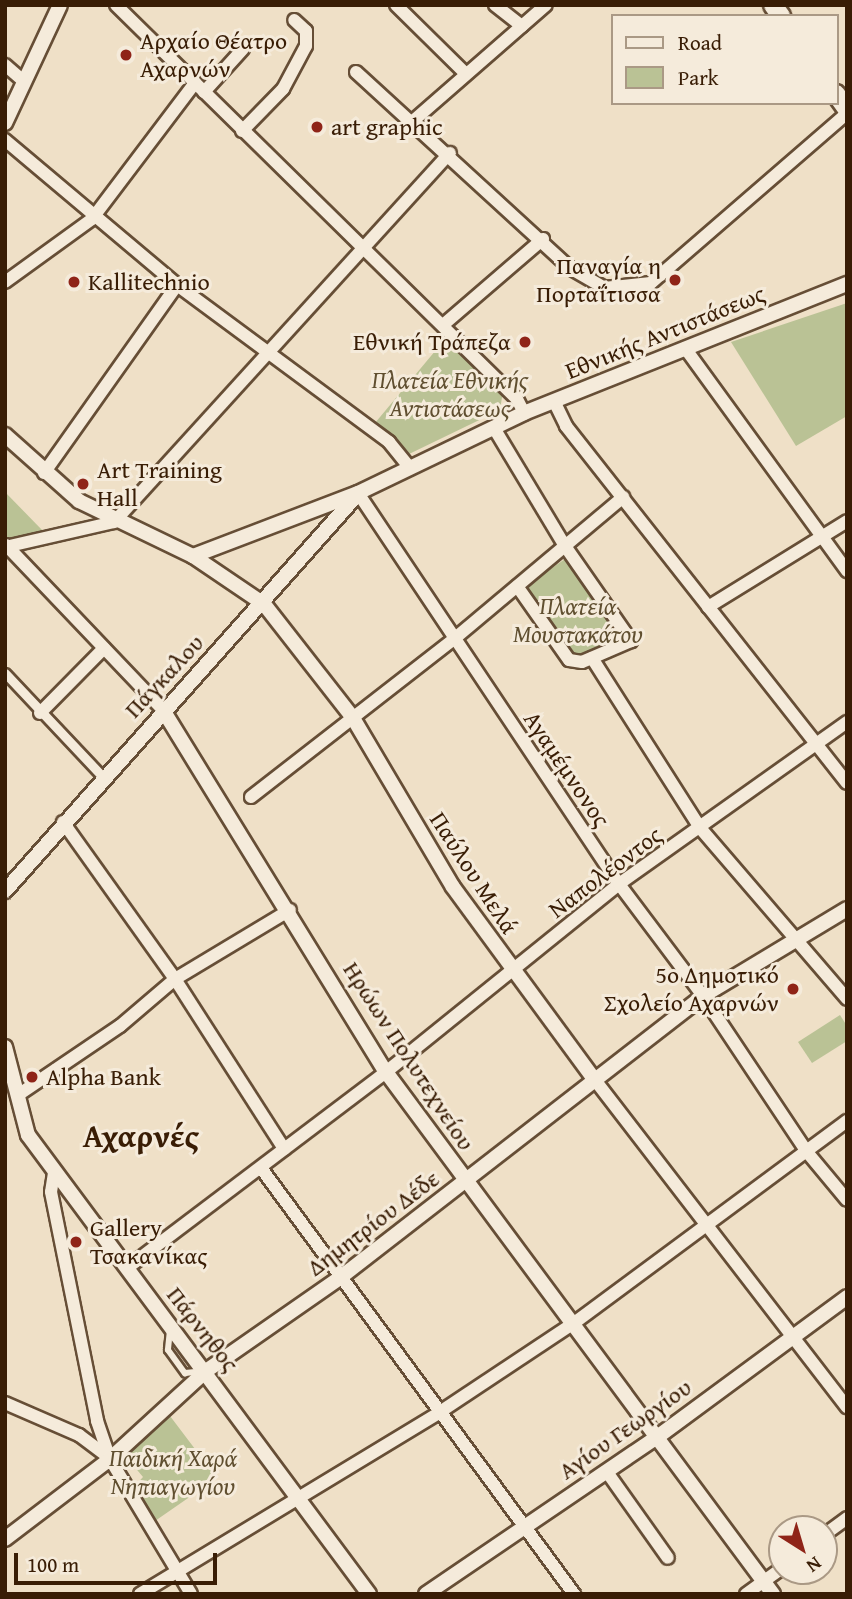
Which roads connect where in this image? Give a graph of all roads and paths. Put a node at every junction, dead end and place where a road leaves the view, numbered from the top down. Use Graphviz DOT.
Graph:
graph roads {
  1 [pos="61,5"];
  2 [pos="116,5"];
  3 [pos="396,5"];
  4 [pos="495,5"];
  5 [pos="545,5"];
  6 [pos="294,20"];
  7 [pos="522,26"];
  8 [pos="243,49"];
  9 [pos="5,65"];
  10 [pos="356,72"];
  11 [pos="466,74"];
  12 [pos="22,80"];
  13 [pos="200,88"];
  14 [pos="838,105"];
  15 [pos="413,121"];
  16 [pos="5,122"];
  17 [pos="242,131"];
  18 [pos="5,140"];
  19 [pos="450,153"];
  20 [pos="92,219"];
  21 [pos="543,239"];
  22 [pos="363,249"];
  23 [pos="5,282"];
  24 [pos="847,284"];
  25 [pos="177,285"];
  26 [pos="443,325"];
  27 [pos="685,348"];
  28 [pos="268,353"];
  29 [pos="554,401"];
  30 [pos="524,414"];
  31 [pos="494,428"];
  32 [pos="5,435"];
  33 [pos="410,468"];
  34 [pos="44,473"];
  35 [pos="358,494"];
  36 [pos="623,497"];
  37 [pos="847,521"];
  38 [pos="114,522"];
  39 [pos="822,539"];
  40 [pos="6,546"];
  41 [pos="565,547"];
  42 [pos="193,556"];
  43 [pos="847,571"];
  44 [pos="517,586"];
  45 [pos="264,604"];
  46 [pos="708,607"];
  47 [pos="454,639"];
  48 [pos="104,648"];
  49 [pos="592,658"];
  50 [pos="5,673"];
  51 [pos="163,710"];
  52 [pos="40,713"];
  53 [pos="353,718"];
  54 [pos="847,722"];
  55 [pos="814,742"];
  56 [pos="103,777"];
  57 [pos="847,783"];
  58 [pos="251,797"];
  59 [pos="63,822"];
  60 [pos="701,829"];
  61 [pos="619,884"];
  62 [pos="5,891"];
  63 [pos="847,909"];
  64 [pos="290,910"];
  65 [pos="799,938"];
  66 [pos="511,971"];
  67 [pos="175,979"];
  68 [pos="703,996"];
  69 [pos="847,999"];
  70 [pos="5,1047"];
  71 [pos="8,1069"];
  72 [pos="386,1072"];
  73 [pos="595,1080"];
  74 [pos="18,1096"];
  75 [pos="847,1121"];
  76 [pos="284,1149"];
  77 [pos="807,1152"];
  78 [pos="261,1168"];
  79 [pos="54,1173"];
  80 [pos="464,1182"];
  81 [pos="847,1200"];
  82 [pos="705,1227"];
  83 [pos="127,1268"];
  84 [pos="341,1277"];
  85 [pos="847,1297"];
  86 [pos="574,1323"];
  87 [pos="794,1335"];
  88 [pos="206,1371"];
  89 [pos="5,1403"];
  90 [pos="847,1407"];
  91 [pos="440,1412"];
  92 [pos="660,1436"];
  93 [pos="110,1459"];
  94 [pos="607,1472"];
  95 [pos="296,1500"];
  96 [pos="524,1525"];
  97 [pos="5,1539"];
  98 [pos="668,1558"];
  99 [pos="178,1571"];
  100 [pos="768,1578"];
  101 [pos="764,1581"];
  102 [pos="140,1594"];
  103 [pos="191,1594"];
  104 [pos="369,1594"];
  105 [pos="426,1594"];
  106 [pos="574,1594"];
  107 [pos="746,1594"];
  108 [pos="773,1594"];
  1 -- 12 [label="street"];
  2 -- 13 [label="street"];
  3 -- 11 [label="street"];
  4 -- 7 [label="street"];
  5 -- 7 [label="street"];
  6 -- 17 [label="street"];
  7 -- 11 [label="street"];
  8 -- 13 [label="street"];
  9 -- 12 [label="street"];
  10 -- 15 [label="street"];
  11 -- 15 [label="street"];
  12 -- 16 [label="street"];
  13 -- 17 [label="street"];
  13 -- 20 [label="street"];
  14 -- 21 [label="street"];
  15 -- 19 [label="street"];
  17 -- 22 [label="street"];
  18 -- 20 [label="street"];
  19 -- 21 [label="street"];
  19 -- 22 [label="street"];
  20 -- 23 [label="street"];
  20 -- 25 [label="street"];
  21 -- 26 [label="street"];
  22 -- 26 [label="street"];
  22 -- 28 [label="street"];
  24 -- 27 [label="street, Εθνικής Αντιστάσεως"];
  25 -- 28 [label="street"];
  25 -- 34 [label="street"];
  26 -- 30 [label="street"];
  27 -- 29 [label="street, Εθνικής Αντιστάσεως"];
  27 -- 39 [label="street"];
  28 -- 33 [label="street"];
  28 -- 38 [label="street"];
  29 -- 30 [label="street, Εθνικής Αντιστάσεως"];
  29 -- 36 [label="street"];
  30 -- 31 [label="street, Εθνικής Αντιστάσεως"];
  31 -- 33 [label="street, Εθνικής Αντιστάσεως"];
  31 -- 41 [label="street"];
  32 -- 34 [label="street, Παύλου Μελά"];
  33 -- 35 [label="street, Εθνικής Αντιστάσεως"];
  34 -- 38 [label="street, Παύλου Μελά"];
  35 -- 42 [label="street, Εθνικής Αντιστάσεως"];
  35 -- 45 [label="street, Πάγκαλου"];
  35 -- 47 [label="street, Αγαμέμνονος"];
  36 -- 41 [label="street"];
  36 -- 46 [label="street"];
  37 -- 39 [label="street"];
  38 -- 40 [label="street"];
  38 -- 42 [label="street, Παύλου Μελά"];
  39 -- 43 [label="street"];
  39 -- 46 [label="street"];
  40 -- 48 [label="street, Ηρώων Πολυτεχνείου"];
  41 -- 44 [label="street"];
  41 -- 49 [label="street"];
  42 -- 45 [label="street, Παύλου Μελά"];
  44 -- 47 [label="street"];
  44 -- 49 [label="street"];
  45 -- 51 [label="street, Πάγκαλου"];
  45 -- 53 [label="street, Παύλου Μελά"];
  46 -- 55 [label="street"];
  47 -- 53 [label="street"];
  47 -- 61 [label="street, Αγαμέμνονος"];
  48 -- 51 [label="street, Ηρώων Πολυτεχνείου"];
  48 -- 52 [label="street"];
  49 -- 60 [label="street"];
  50 -- 52 [label="street"];
  51 -- 56 [label="street, Πάγκαλου"];
  51 -- 64 [label="street, Ηρώων Πολυτεχνείου"];
  52 -- 56 [label="street"];
  53 -- 58 [label="street"];
  53 -- 66 [label="street, Παύλου Μελά"];
  54 -- 55 [label="street, Ναπολέοντος"];
  55 -- 57 [label="street"];
  55 -- 60 [label="street, Ναπολέοντος"];
  56 -- 59 [label="street, Πάγκαλου"];
  59 -- 62 [label="street, Πάγκαλου"];
  59 -- 67 [label="street"];
  60 -- 61 [label="street, Ναπολέοντος"];
  60 -- 65 [label="street"];
  61 -- 66 [label="street, Ναπολέοντος"];
  61 -- 68 [label="street, Αγαμέμνονος"];
  63 -- 65 [label="street, Δημητρίου Δέδε"];
  64 -- 67 [label="street"];
  64 -- 72 [label="street, Ηρώων Πολυτεχνείου"];
  65 -- 68 [label="street, Δημητρίου Δέδε"];
  65 -- 69 [label="street"];
  66 -- 72 [label="street, Ναπολέοντος"];
  66 -- 73 [label="street, Παύλου Μελά"];
  67 -- 74 [label="street"];
  67 -- 76 [label="street"];
  68 -- 73 [label="street, Δημητρίου Δέδε"];
  68 -- 77 [label="street, Αγαμέμνονος"];
  70 -- 71 [label="street, Πάρνηθος"];
  71 -- 74 [label="street, Πάρνηθος"];
  72 -- 76 [label="street, Ναπολέοντος"];
  72 -- 80 [label="street, Ηρώων Πολυτεχνείου"];
  73 -- 80 [label="street, Δημητρίου Δέδε"];
  73 -- 82 [label="street, Παύλου Μελά"];
  74 -- 79 [label="street, Πάρνηθος"];
  75 -- 77 [label="street"];
  76 -- 78 [label="street, Ναπολέοντος"];
  77 -- 81 [label="street, Αγαμέμνονος"];
  77 -- 82 [label="street"];
  78 -- 83 [label="street, Ναπολέοντος"];
  78 -- 84 [label="street"];
  79 -- 83 [label="street, Πάρνηθος"];
  79 -- 93 [label="street"];
  80 -- 84 [label="street, Δημητρίου Δέδε"];
  80 -- 86 [label="street, Ηρώων Πολυτεχνείου"];
  82 -- 86 [label="street"];
  82 -- 87 [label="street, Παύλου Μελά"];
  83 -- 88 [label="street, Πάρνηθος"];
  84 -- 88 [label="street, Δημητρίου Δέδε"];
  84 -- 91 [label="street"];
  85 -- 87 [label="street, Αγίου Γεωργίου"];
  86 -- 91 [label="street"];
  86 -- 92 [label="street, Ηρώων Πολυτεχνείου"];
  87 -- 90 [label="street, Παύλου Μελά"];
  87 -- 92 [label="street, Αγίου Γεωργίου"];
  88 -- 93 [label="street, Δημητρίου Δέδε"];
  88 -- 95 [label="street, Πάρνηθος"];
  89 -- 93 [label="street"];
  91 -- 95 [label="street"];
  91 -- 96 [label="street"];
  92 -- 94 [label="street, Αγίου Γεωργίου"];
  92 -- 101 [label="street, Ηρώων Πολυτεχνείου"];
  93 -- 97 [label="street, Δημητρίου Δέδε"];
  93 -- 99 [label="street"];
  94 -- 96 [label="street, Αγίου Γεωργίου"];
  94 -- 98 [label="street"];
  95 -- 99 [label="street"];
  95 -- 104 [label="street, Πάρνηθος"];
  96 -- 105 [label="street, Αγίου Γεωργίου"];
  96 -- 106 [label="street"];
  99 -- 102 [label="street"];
  99 -- 103 [label="street"];
  100 -- 101 [label="street"];
  101 -- 107 [label="street"];
  101 -- 108 [label="street, Ηρώων Πολυτεχνείου"];
}
